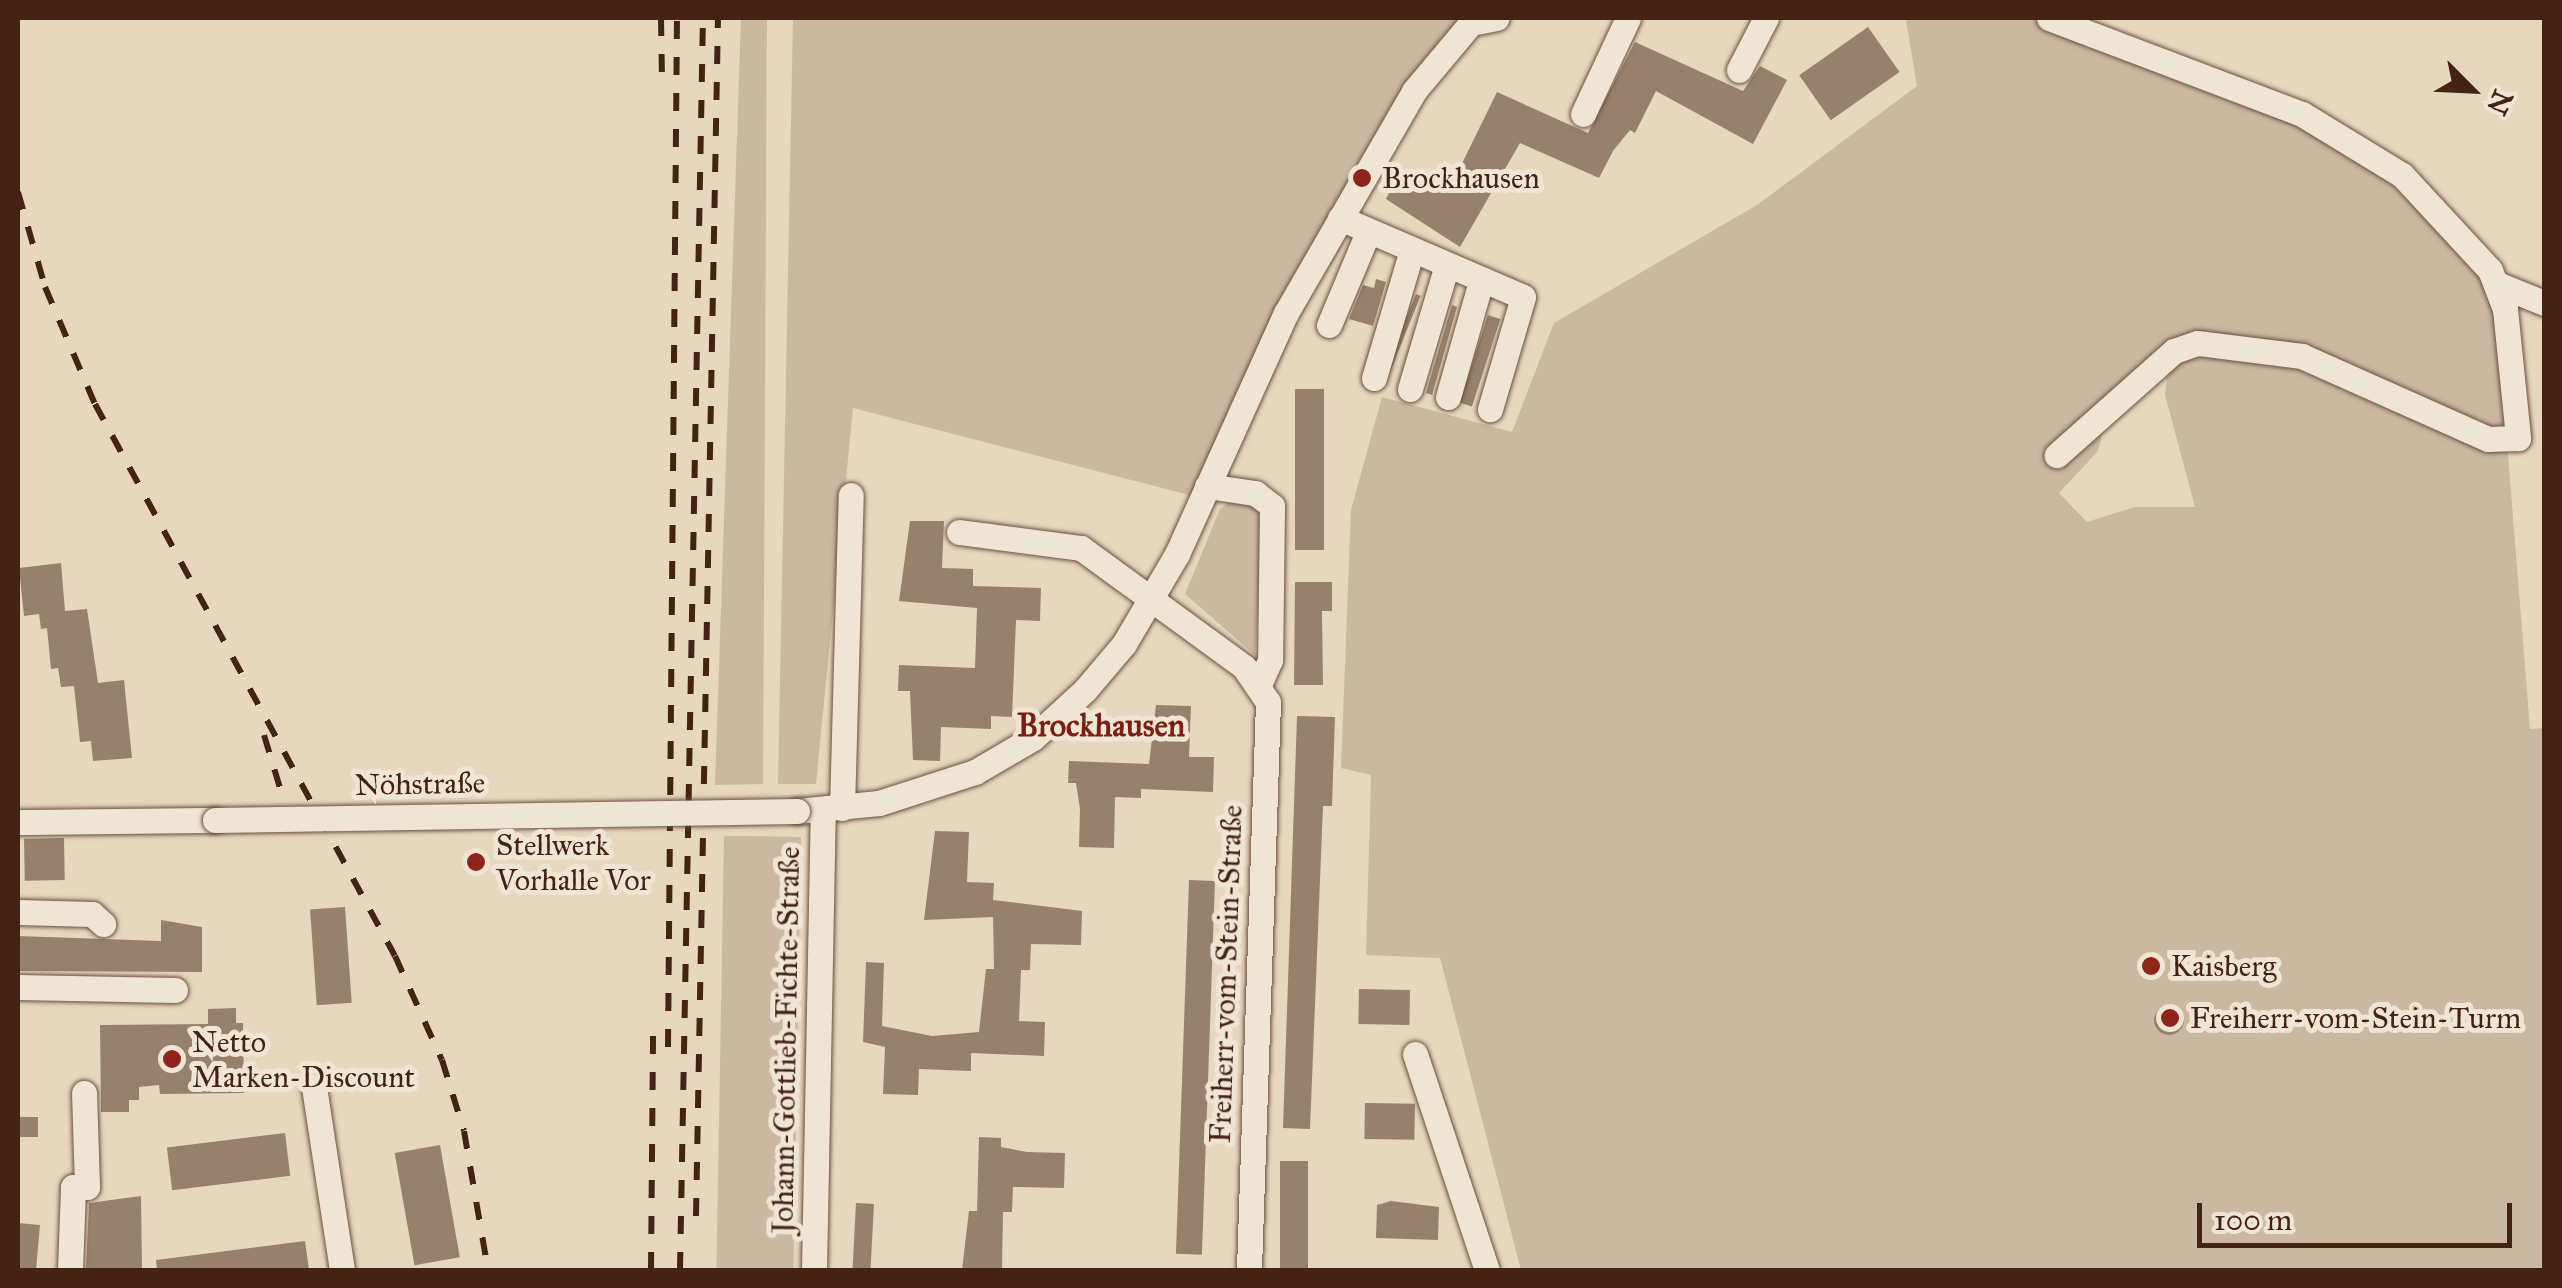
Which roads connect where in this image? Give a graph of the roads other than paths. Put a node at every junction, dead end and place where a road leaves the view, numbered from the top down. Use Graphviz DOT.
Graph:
graph roads {
  1 [pos="1628,18"];
  2 [pos="1766,18"];
  3 [pos="2049,18"];
  4 [pos="1479,19"];
  5 [pos="1739,70"];
  6 [pos="1583,114"];
  7 [pos="1340,218"];
  8 [pos="1368,232"];
  9 [pos="1412,250"];
  10 [pos="1446,268"];
  11 [pos="1482,281"];
  12 [pos="2495,284"];
  13 [pos="2544,303"];
  14 [pos="1329,325"];
  15 [pos="1374,378"];
  16 [pos="1410,389"];
  17 [pos="1448,398"];
  18 [pos="1490,409"];
  19 [pos="2057,454"];
  20 [pos="1206,486"];
  21 [pos="851,495"];
  22 [pos="959,532"];
  23 [pos="1154,595"];
  24 [pos="1260,682"];
  25 [pos="821,810"];
  26 [pos="18,822"];
  27 [pos="18,912"];
  28 [pos="104,924"];
  29 [pos="18,987"];
  30 [pos="175,990"];
  31 [pos="1414,1054"];
  32 [pos="314,1087"];
  33 [pos="84,1093"];
  34 [pos="70,1270"];
  35 [pos="342,1270"];
  36 [pos="814,1270"];
  37 [pos="1249,1270"];
  38 [pos="1487,1270"];
  1 -- 6 [label="street"];
  2 -- 5 [label="street"];
  3 -- 12 [label="street"];
  4 -- 7 [label="street"];
  7 -- 8 [label="street"];
  7 -- 20 [label="street"];
  8 -- 9 [label="street"];
  8 -- 14 [label="street"];
  9 -- 10 [label="street"];
  9 -- 15 [label="street"];
  10 -- 11 [label="street"];
  10 -- 16 [label="street"];
  11 -- 17 [label="street"];
  11 -- 18 [label="street"];
  12 -- 13 [label="street"];
  12 -- 19 [label="street"];
  20 -- 23 [label="street"];
  20 -- 24 [label="street, Freiherr-vom-Stein-Straße"];
  21 -- 25 [label="street, Johann-Gottlieb-Fichte-Straße"];
  22 -- 23 [label="street"];
  23 -- 24 [label="street"];
  23 -- 25 [label="street"];
  24 -- 37 [label="street, Freiherr-vom-Stein-Straße"];
  25 -- 26 [label="street, Nöhstraße, bridge"];
  25 -- 36 [label="street, Johann-Gottlieb-Fichte-Straße"];
  27 -- 28 [label="street"];
  29 -- 30 [label="street"];
  31 -- 38 [label="street"];
  32 -- 35 [label="street"];
  33 -- 34 [label="street"];
}
